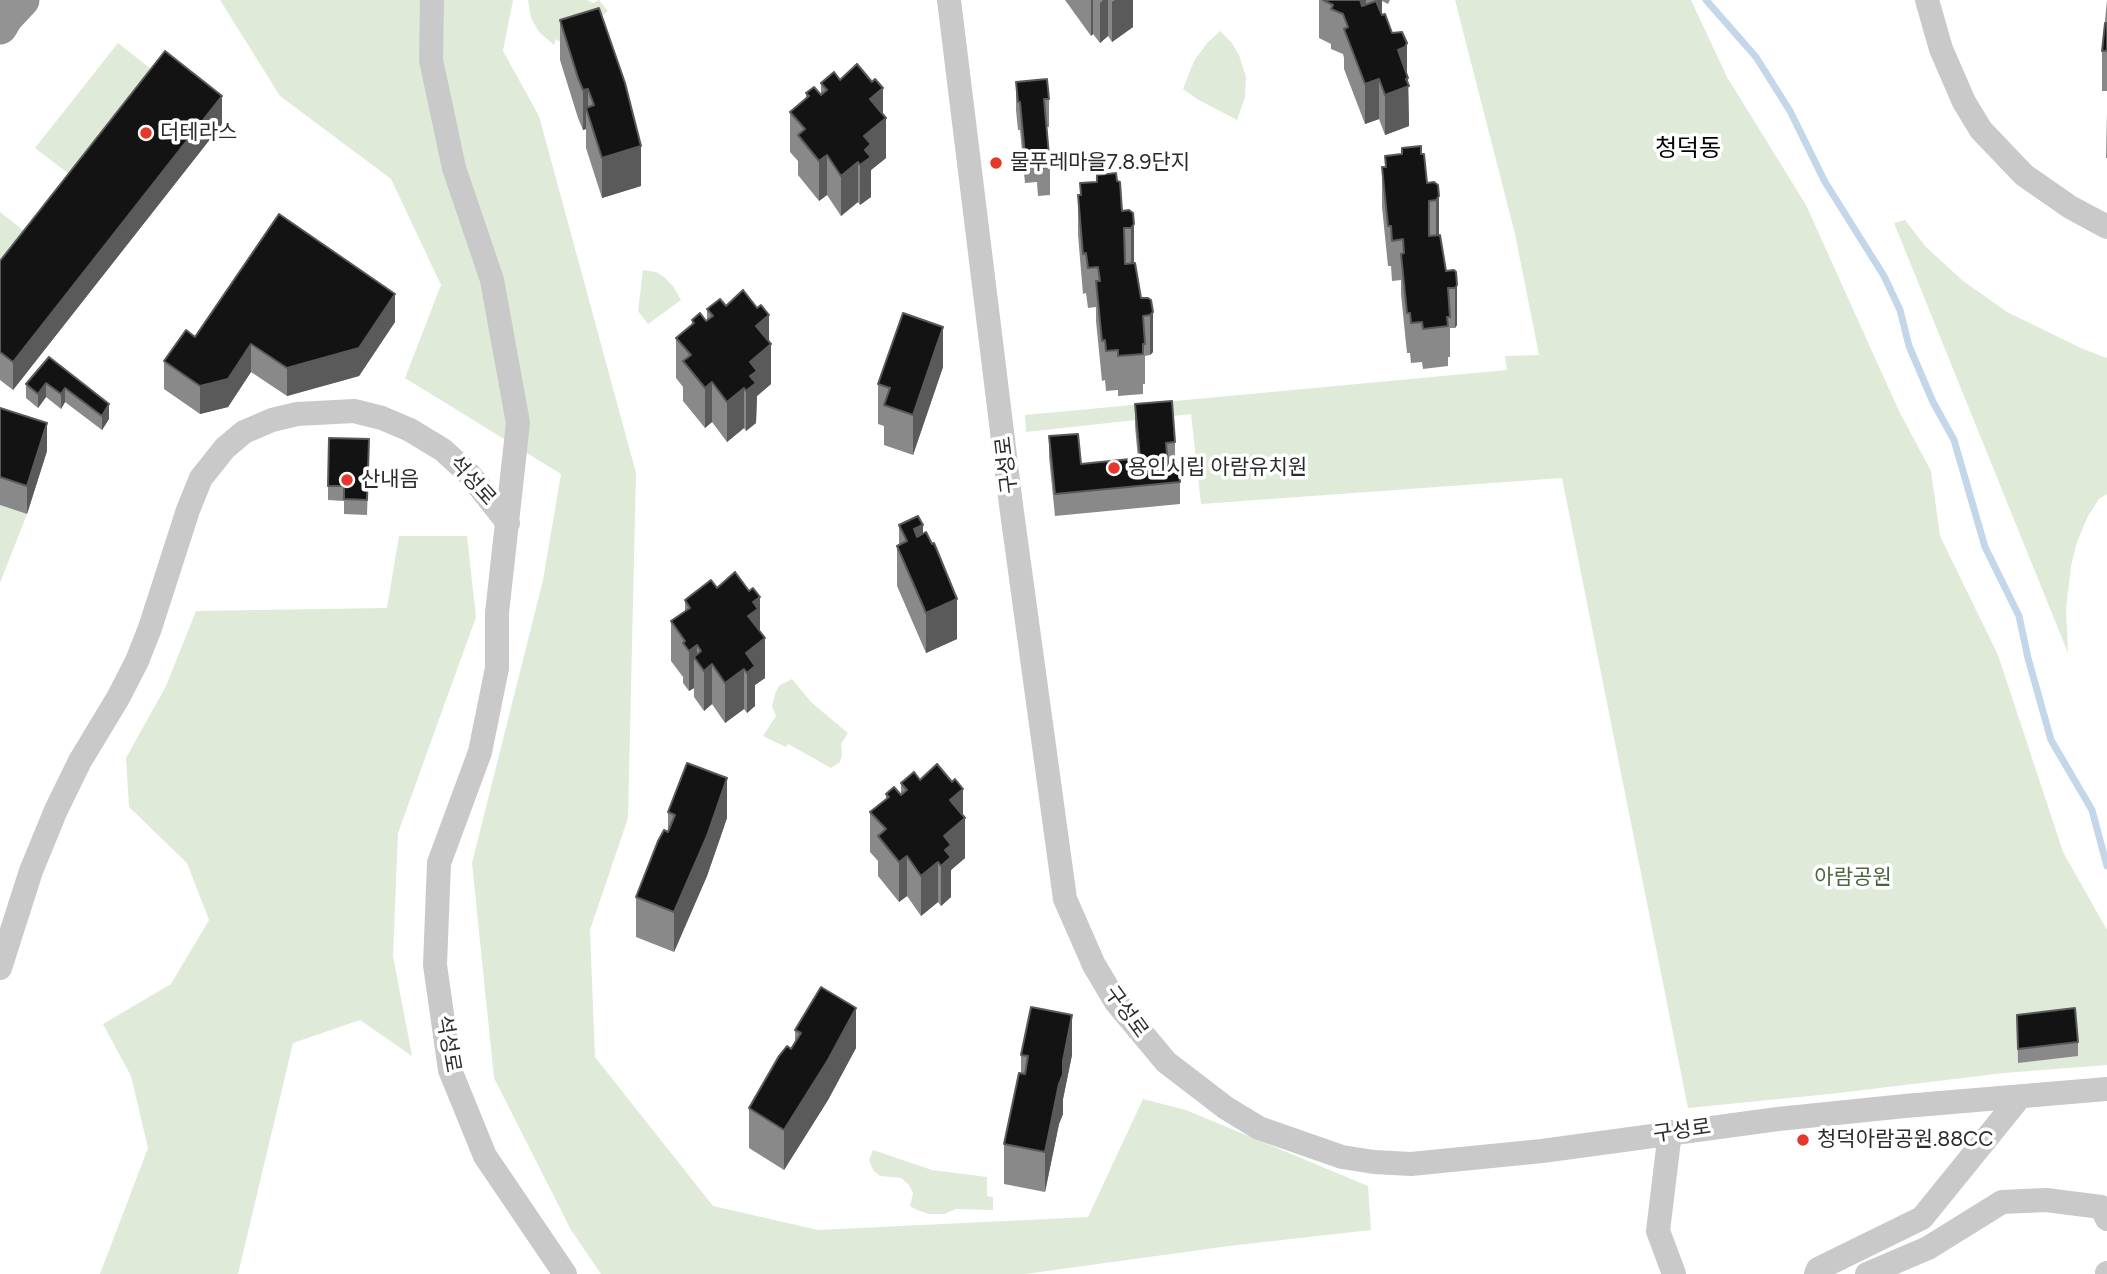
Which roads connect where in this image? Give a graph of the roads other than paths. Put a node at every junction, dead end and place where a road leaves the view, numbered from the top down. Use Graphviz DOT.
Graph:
graph roads {
  1 [pos="22,0"];
  2 [pos="432,0"];
  3 [pos="949,0"];
  4 [pos="1927,0"];
  5 [pos="0,27"];
  6 [pos="2107,227"];
  7 [pos="509,523"];
  8 [pos="0,968"];
  9 [pos="2107,1090"];
  10 [pos="2020,1097"];
  11 [pos="1670,1132"];
  12 [pos="2107,1219"];
  13 [pos="1912,1265"];
  14 [pos="565,1274"];
  15 [pos="1674,1274"];
  16 [pos="1816,1274"];
  17 [pos="1867,1274"];
  1 -- 5 [label="highway"];
  2 -- 7 [label="street"];
  3 -- 11 [label="street, 구성로"];
  4 -- 6 [label="street"];
  7 -- 8 [label="street, 석성로"];
  7 -- 14 [label="street, 석성로"];
  9 -- 10 [label="street, 구성로"];
  10 -- 11 [label="street, 구성로"];
  10 -- 16 [label="street"];
  11 -- 15 [label="street"];
  12 -- 13 [label="street"];
  13 -- 17 [label="street"];
}
